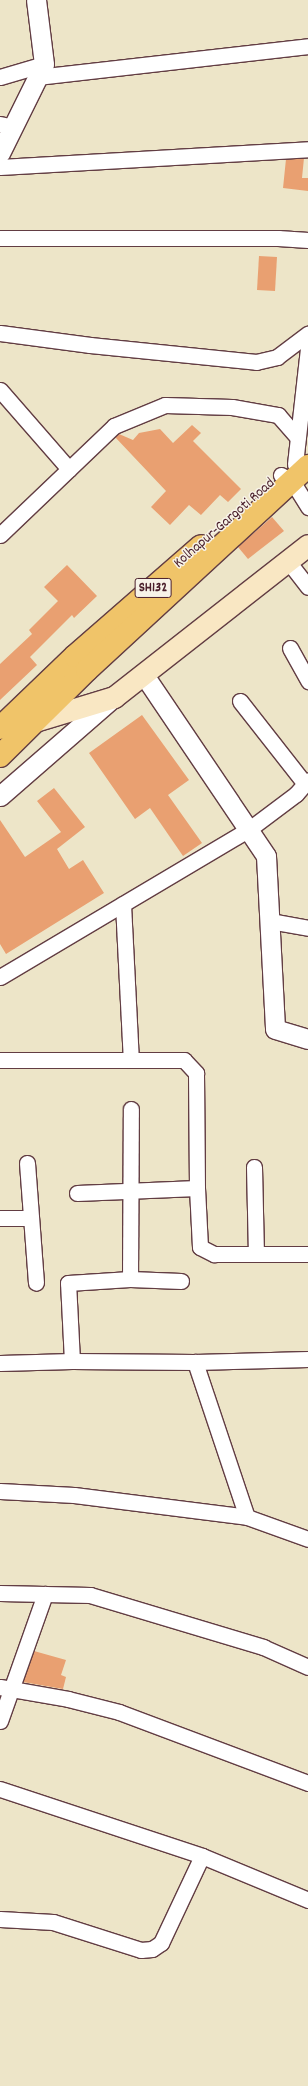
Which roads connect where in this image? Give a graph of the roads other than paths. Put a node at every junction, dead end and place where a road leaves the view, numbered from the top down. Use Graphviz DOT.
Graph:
graph roads {
  1 [pos="36,0"];
  2 [pos="308,46"];
  3 [pos="40,71"];
  4 [pos="0,77"];
  5 [pos="6,126"];
  6 [pos="308,149"];
  7 [pos="0,153"];
  8 [pos="0,166"];
  9 [pos="0,238"];
  10 [pos="308,240"];
  11 [pos="0,333"];
  12 [pos="308,334"];
  13 [pos="308,348"];
  14 [pos="0,390"];
  15 [pos="297,462"];
  16 [pos="69,470"];
  17 [pos="308,506"];
  18 [pos="0,534"];
  19 [pos="308,545"];
  20 [pos="287,560"];
  21 [pos="308,587"];
  22 [pos="290,648"];
  23 [pos="144,675"];
  24 [pos="308,681"];
  25 [pos="114,698"];
  26 [pos="240,701"];
  27 [pos="35,721"];
  28 [pos="0,728"];
  29 [pos="0,756"];
  30 [pos="306,782"];
  31 [pos="0,796"];
  32 [pos="248,830"];
  33 [pos="123,904"];
  34 [pos="270,921"];
  35 [pos="308,928"];
  36 [pos="0,977"];
  37 [pos="308,1040"];
  38 [pos="0,1060"];
  39 [pos="132,1060"];
  40 [pos="131,1109"];
  41 [pos="27,1163"];
  42 [pos="254,1167"];
  43 [pos="197,1188"];
  44 [pos="130,1190"];
  45 [pos="77,1192"];
  46 [pos="0,1218"];
  47 [pos="31,1218"];
  48 [pos="256,1254"];
  49 [pos="308,1254"];
  50 [pos="130,1279"];
  51 [pos="181,1281"];
  52 [pos="36,1283"];
  53 [pos="308,1359"];
  54 [pos="72,1361"];
  55 [pos="194,1362"];
  56 [pos="0,1363"];
  57 [pos="0,1491"];
  58 [pos="247,1517"];
  59 [pos="308,1539"];
  60 [pos="0,1592"];
  61 [pos="45,1594"];
  62 [pos="308,1667"];
  63 [pos="6,1687"];
  64 [pos="0,1720"];
  65 [pos="308,1783"];
  66 [pos="0,1789"];
  67 [pos="202,1856"];
  68 [pos="308,1900"];
  69 [pos="0,1919"];
  1 -- 3 [label="street"];
  2 -- 3 [label="street"];
  3 -- 4 [label="street"];
  3 -- 5 [label="street"];
  5 -- 7 [label="street"];
  6 -- 8 [label="street"];
  9 -- 10 [label="street"];
  11 -- 12 [label="street"];
  13 -- 15 [label="street"];
  14 -- 16 [label="street"];
  15 -- 16 [label="street"];
  15 -- 17 [label="street"];
  15 -- 27 [label="main road"];
  15 -- 28 [label="main road, Kolhapur-Gargoti Road / SH132"];
  16 -- 18 [label="street"];
  19 -- 20 [label="main road"];
  20 -- 21 [label="street"];
  20 -- 23 [label="main road"];
  22 -- 24 [label="street"];
  23 -- 25 [label="main road"];
  23 -- 32 [label="street"];
  25 -- 27 [label="main road"];
  25 -- 31 [label="street"];
  26 -- 30 [label="street"];
  27 -- 29 [label="main road"];
  30 -- 32 [label="street"];
  32 -- 33 [label="street"];
  32 -- 34 [label="street"];
  33 -- 36 [label="street"];
  33 -- 39 [label="street"];
  34 -- 35 [label="street"];
  34 -- 37 [label="street"];
  38 -- 39 [label="street"];
  39 -- 43 [label="street"];
  40 -- 44 [label="street"];
  41 -- 47 [label="street"];
  42 -- 48 [label="street"];
  43 -- 44 [label="street"];
  43 -- 48 [label="street"];
  44 -- 45 [label="street"];
  44 -- 50 [label="street"];
  46 -- 47 [label="street"];
  47 -- 52 [label="street"];
  48 -- 49 [label="street"];
  50 -- 51 [label="street"];
  50 -- 54 [label="street"];
  53 -- 55 [label="street"];
  54 -- 55 [label="street"];
  54 -- 56 [label="street"];
  55 -- 58 [label="street"];
  57 -- 58 [label="street"];
  58 -- 59 [label="street"];
  60 -- 61 [label="street"];
  61 -- 62 [label="street"];
  61 -- 63 [label="street"];
  63 -- 64 [label="street"];
  63 -- 65 [label="street"];
  66 -- 67 [label="street"];
  67 -- 68 [label="street"];
  67 -- 69 [label="street"];
}
